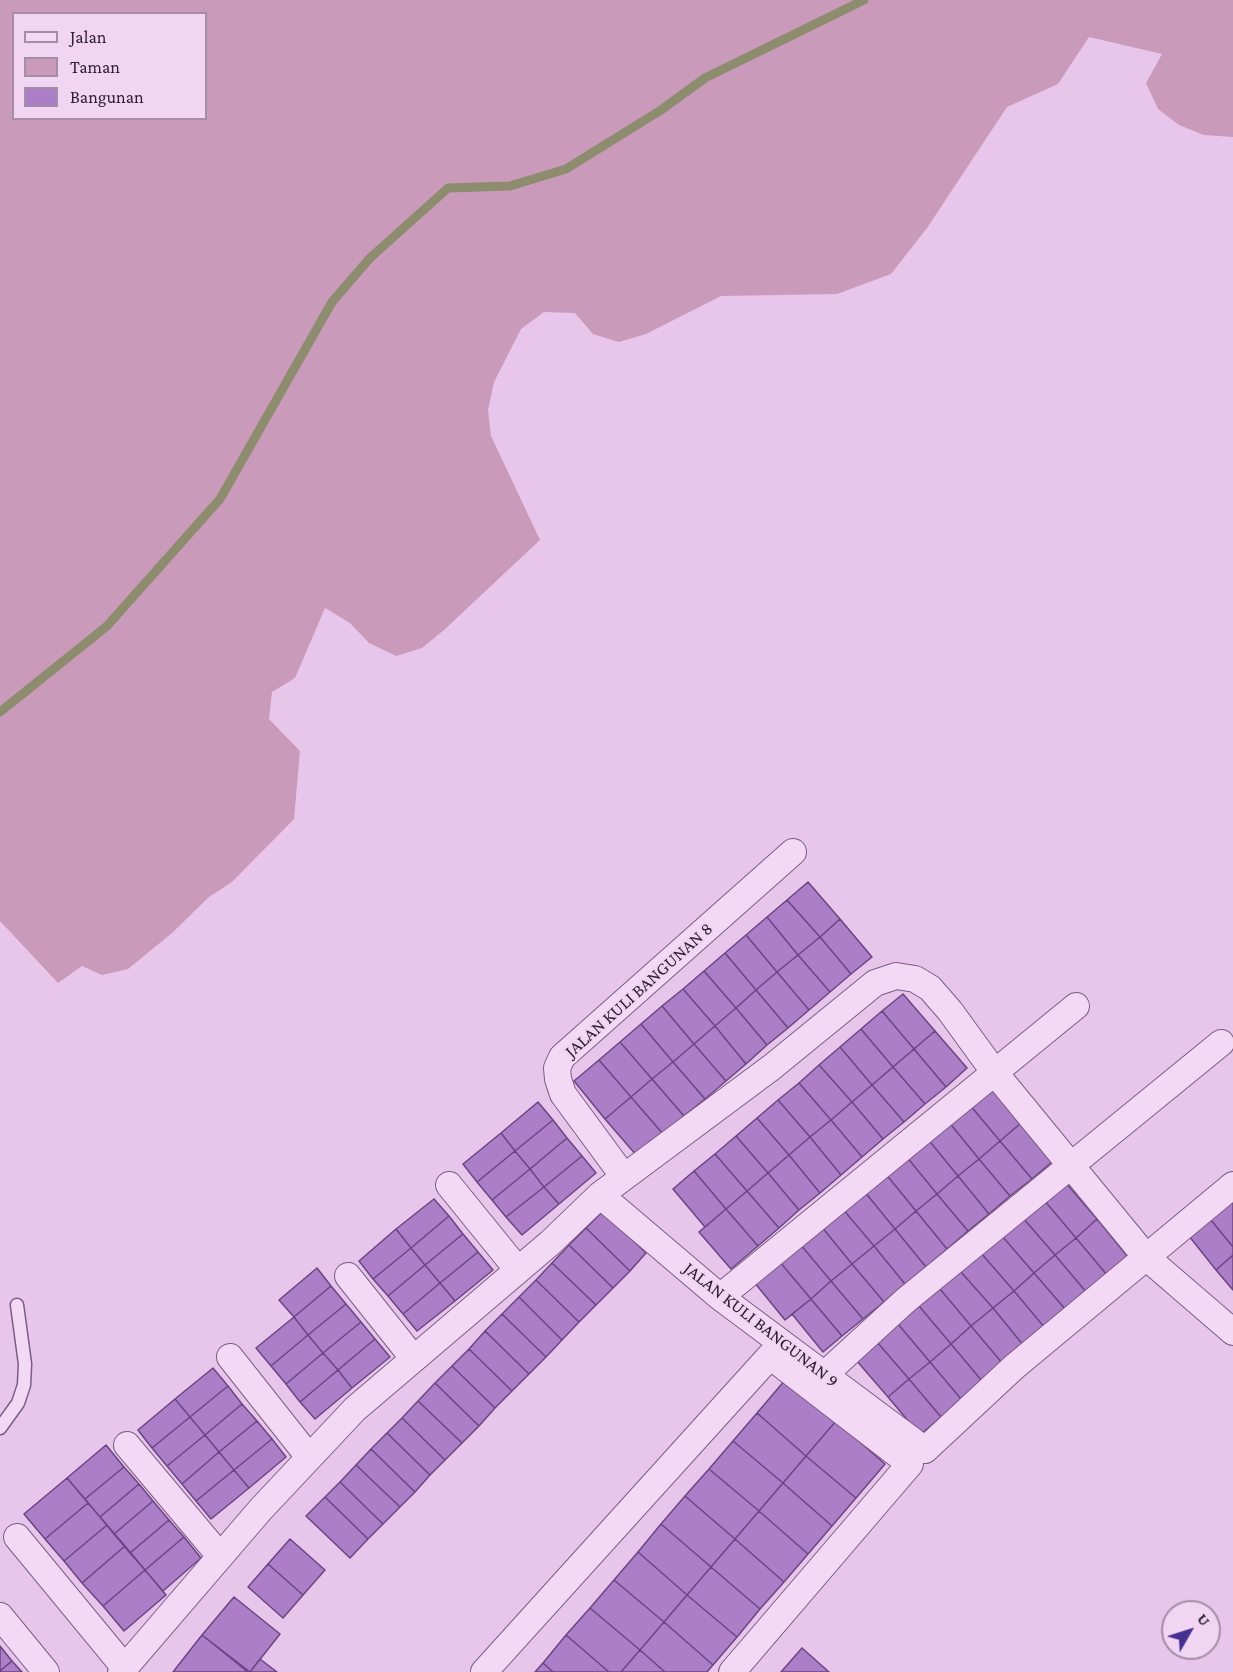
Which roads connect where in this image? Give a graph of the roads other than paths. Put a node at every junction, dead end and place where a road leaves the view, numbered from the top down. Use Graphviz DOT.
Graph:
graph roads {
  1 [pos="794,852"];
  2 [pos="1076,1006"];
  3 [pos="1221,1043"];
  4 [pos="995,1073"];
  5 [pos="1070,1165"];
  6 [pos="624,1177"];
  7 [pos="449,1185"];
  8 [pos="1233,1185"];
  9 [pos="600,1195"];
  10 [pos="1146,1257"];
  11 [pos="518,1270"];
  12 [pos="348,1276"];
  13 [pos="720,1297"];
  14 [pos="17,1305"];
  15 [pos="1233,1330"];
  16 [pos="230,1357"];
  17 [pos="414,1359"];
  18 [pos="824,1375"];
  19 [pos="0,1428"];
  20 [pos="127,1445"];
  21 [pos="309,1457"];
  22 [pos="18,1537"];
  23 [pos="220,1556"];
  24 [pos="0,1616"];
  25 [pos="123,1670"];
  26 [pos="46,1672"];
  27 [pos="484,1672"];
  28 [pos="732,1672"];
  1 -- 6 [label="street, JALAN KULI BANGUNAN 8"];
  2 -- 4 [label="street"];
  3 -- 5 [label="street"];
  4 -- 5 [label="street"];
  4 -- 6 [label="street"];
  4 -- 13 [label="street"];
  5 -- 10 [label="street"];
  5 -- 18 [label="street"];
  6 -- 9 [label="street"];
  7 -- 11 [label="street"];
  8 -- 10 [label="street"];
  9 -- 11 [label="street"];
  9 -- 13 [label="street, JALAN KULI BANGUNAN 9"];
  10 -- 15 [label="street"];
  10 -- 18 [label="street, JALAN KULI BANGUNAN 9"];
  11 -- 17 [label="street"];
  12 -- 17 [label="street"];
  13 -- 18 [label="street, JALAN KULI BANGUNAN 9"];
  14 -- 19 [label="lane"];
  16 -- 21 [label="street"];
  17 -- 21 [label="street"];
  20 -- 23 [label="street"];
  21 -- 23 [label="street"];
  22 -- 25 [label="street"];
  23 -- 25 [label="street"];
  24 -- 26 [label="street"];
  27 -- 28 [label="street"];
}
